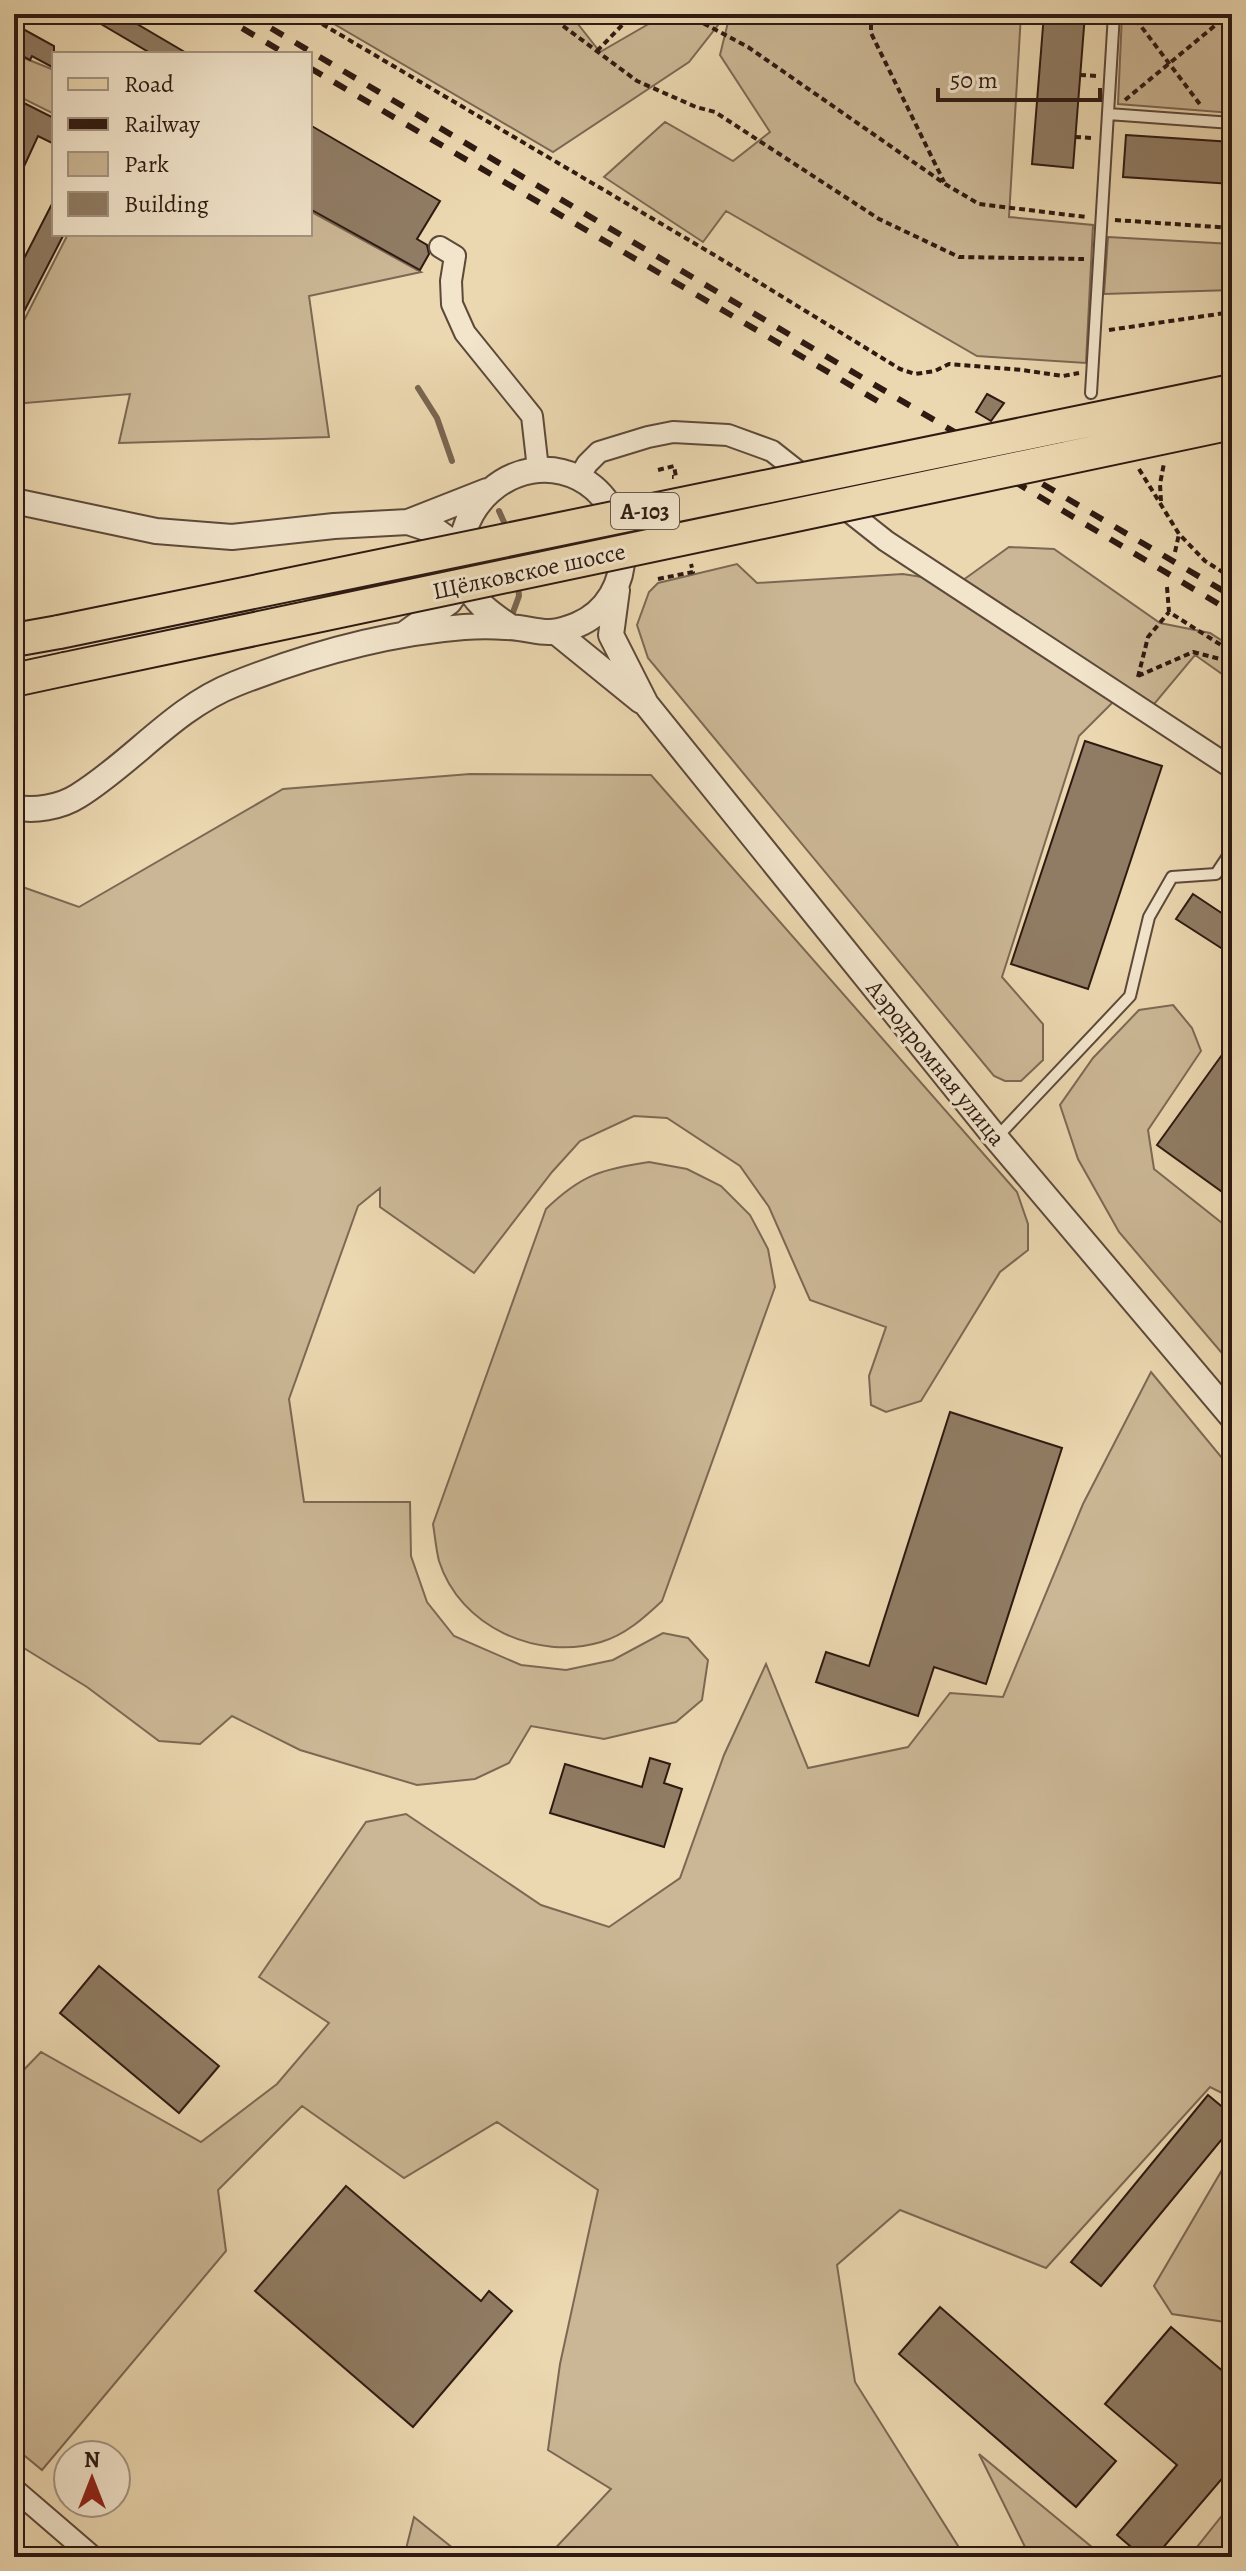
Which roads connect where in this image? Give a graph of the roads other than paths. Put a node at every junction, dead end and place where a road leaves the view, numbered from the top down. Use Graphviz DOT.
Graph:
graph roads {
  1 [pos="1114,15"];
  2 [pos="1108,114"];
  3 [pos="1232,123"];
  4 [pos="440,247"];
  5 [pos="1232,391"];
  6 [pos="1091,393"];
  7 [pos="1232,423"];
  8 [pos="538,469"];
  9 [pos="579,478"];
  10 [pos="487,491"];
  11 [pos="14,501"];
  12 [pos="408,522"];
  13 [pos="460,548"];
  14 [pos="465,580"];
  15 [pos="618,583"];
  16 [pos="509,626"];
  17 [pos="556,632"];
  18 [pos="404,635"];
  19 [pos="14,640"];
  20 [pos="15,681"];
  21 [pos="646,704"];
  22 [pos="1232,768"];
  23 [pos="14,807"];
  24 [pos="1232,850"];
  25 [pos="996,1138"];
  26 [pos="1232,1417"];
  27 [pos="14,2489"];
  28 [pos="93,2557"];
  1 -- 2 [label="lane"];
  2 -- 3 [label="lane"];
  2 -- 6 [label="lane"];
  4 -- 8 [label="street"];
  5 -- 19 [label="main road, Щёлковское шоссе / А-103, bridge"];
  7 -- 20 [label="main road, Щёлковское шоссе / А-103, bridge"];
  8 -- 9 [label="street"];
  8 -- 10 [label="street"];
  9 -- 15 [label="street"];
  9 -- 22 [label="street"];
  10 -- 12 [label="street"];
  10 -- 13 [label="street"];
  11 -- 12 [label="street"];
  12 -- 13 [label="street"];
  13 -- 14 [label="street"];
  14 -- 16 [label="street"];
  14 -- 18 [label="street"];
  15 -- 17 [label="street"];
  15 -- 21 [label="street"];
  16 -- 17 [label="street"];
  16 -- 18 [label="street"];
  17 -- 21 [label="street"];
  18 -- 23 [label="street"];
  21 -- 25 [label="street, Аэродромная улица"];
  24 -- 25 [label="lane"];
  25 -- 26 [label="street, Аэродромная улица"];
  27 -- 28 [label="street"];
}
